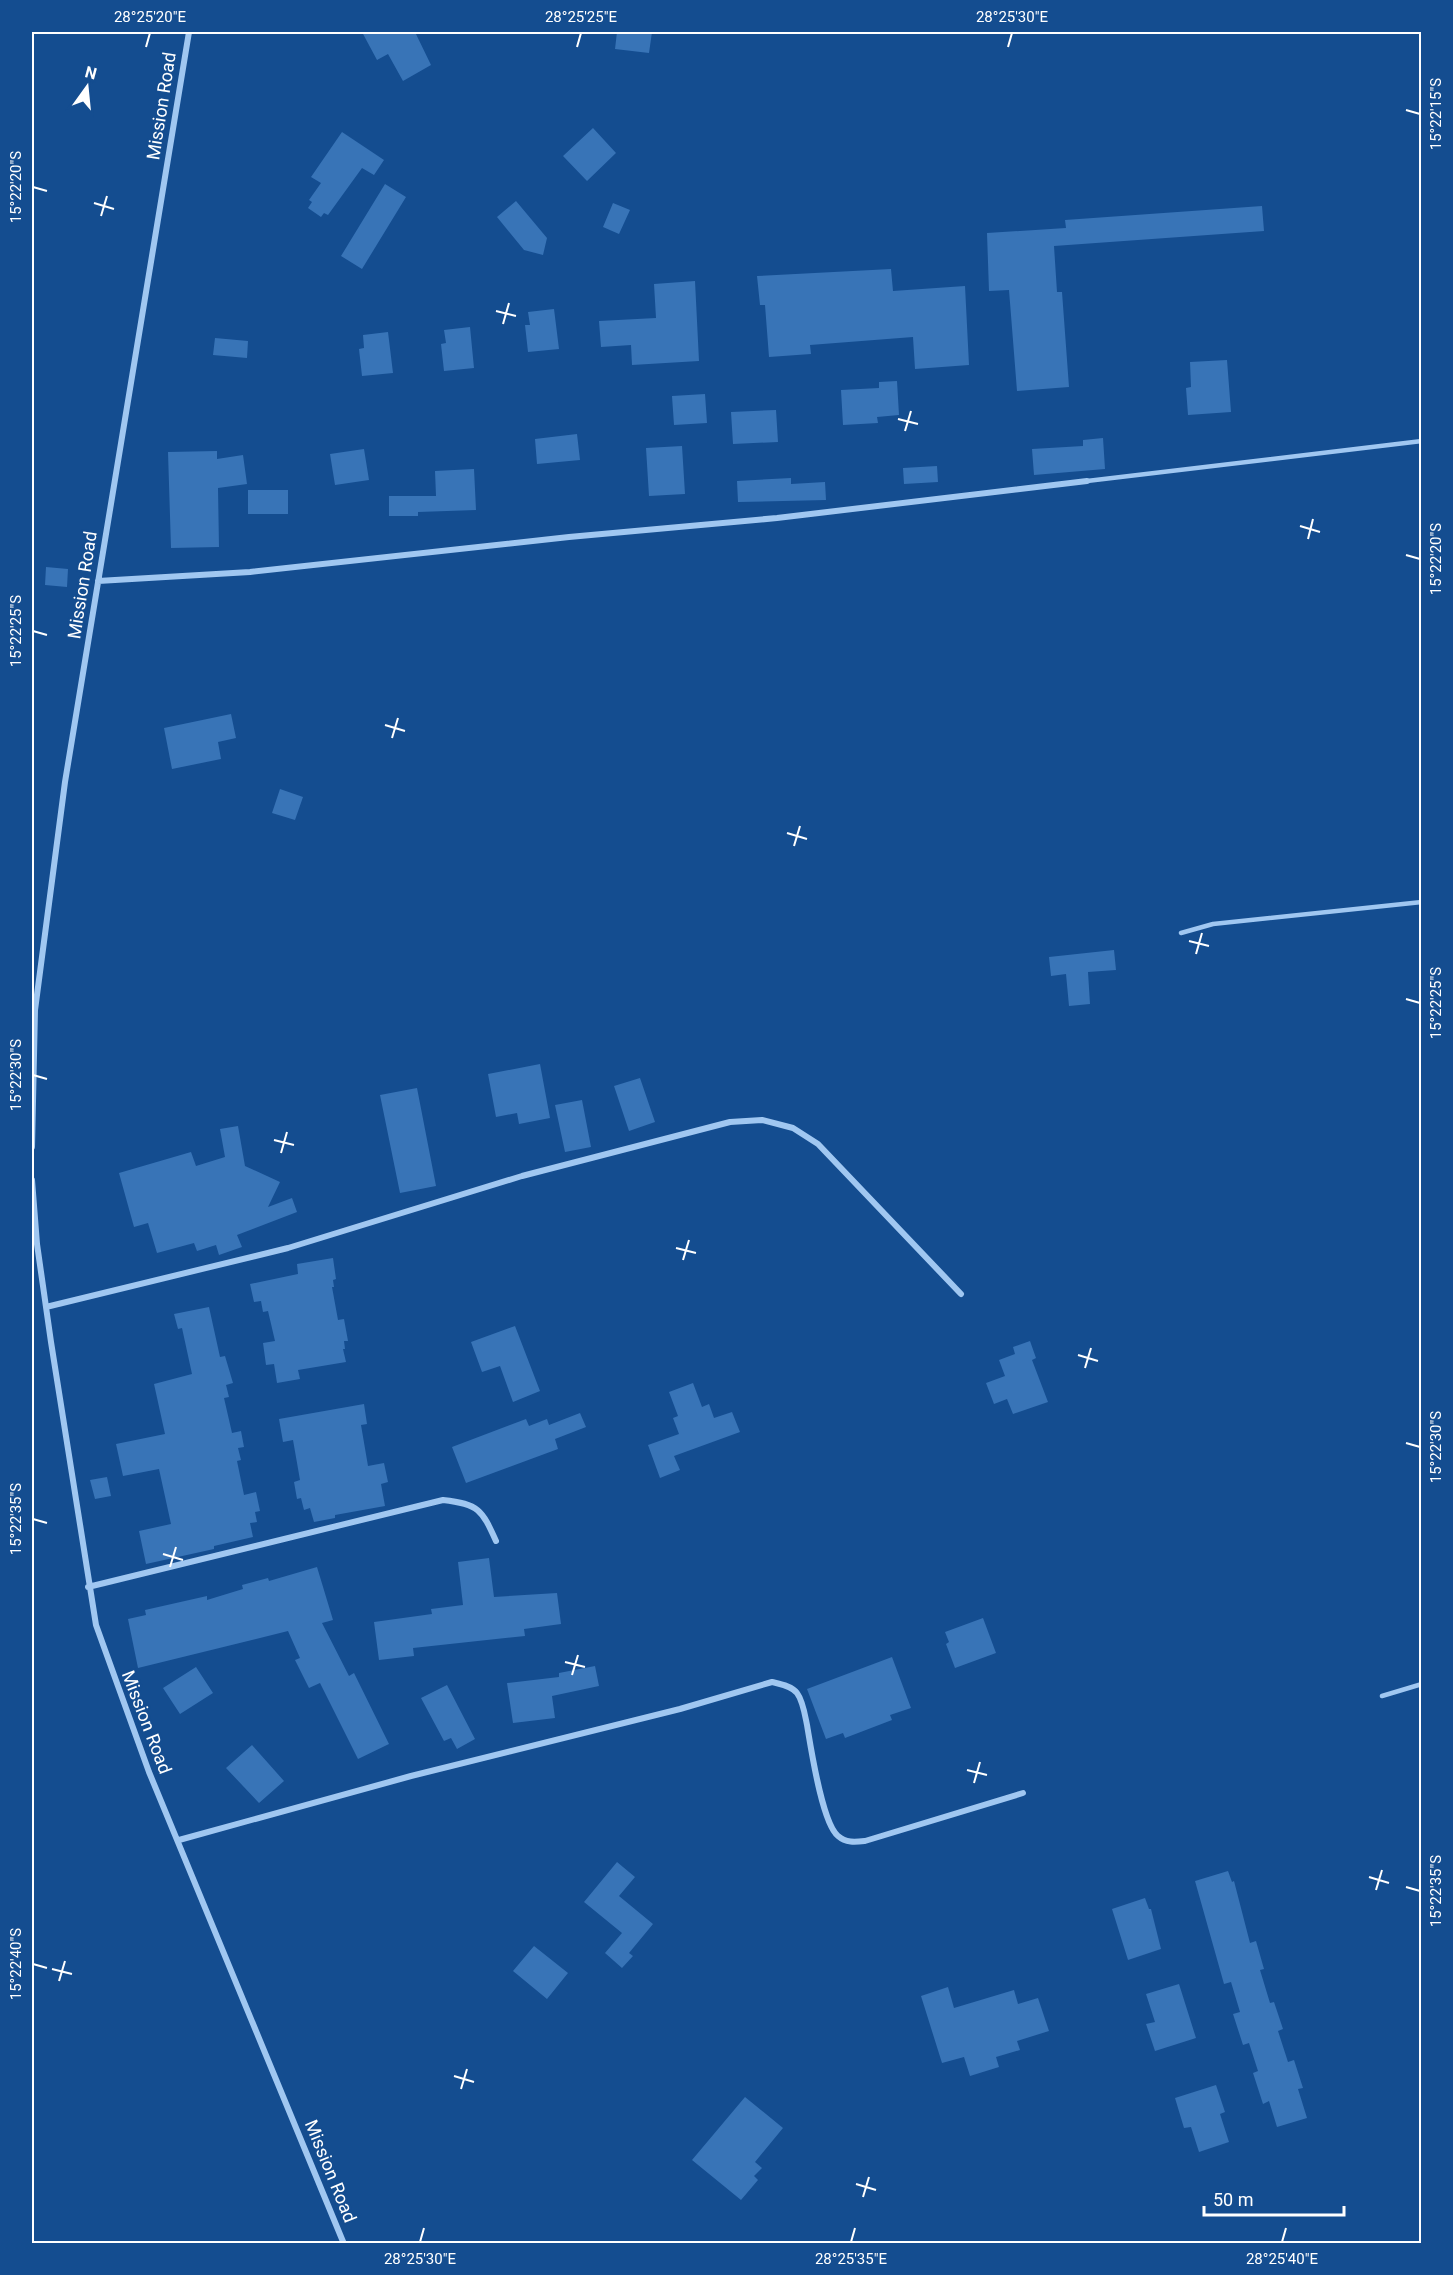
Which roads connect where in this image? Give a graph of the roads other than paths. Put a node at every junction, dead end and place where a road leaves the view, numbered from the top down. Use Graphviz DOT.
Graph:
graph roads {
  1 [pos="189,32"];
  2 [pos="1422,441"];
  3 [pos="1086,481"];
  4 [pos="98,581"];
  5 [pos="1422,902"];
  6 [pos="1181,933"];
  7 [pos="32,1147"];
  8 [pos="32,1180"];
  9 [pos="961,1294"];
  10 [pos="46,1307"];
  11 [pos="496,1541"];
  12 [pos="88,1587"];
  13 [pos="1422,1684"];
  14 [pos="1382,1696"];
  15 [pos="1023,1793"];
  16 [pos="179,1840"];
  17 [pos="344,2244"];
  1 -- 4 [label="street, Mission Road"];
  2 -- 3 [label="lane"];
  3 -- 4 [label="street"];
  4 -- 7 [label="street, Mission Road"];
  5 -- 6 [label="lane"];
  8 -- 10 [label="street, Mission Road"];
  9 -- 10 [label="street"];
  10 -- 12 [label="street, Mission Road"];
  11 -- 12 [label="street"];
  12 -- 16 [label="street, Mission Road"];
  13 -- 14 [label="lane"];
  15 -- 16 [label="street"];
  16 -- 17 [label="street, Mission Road"];
}
